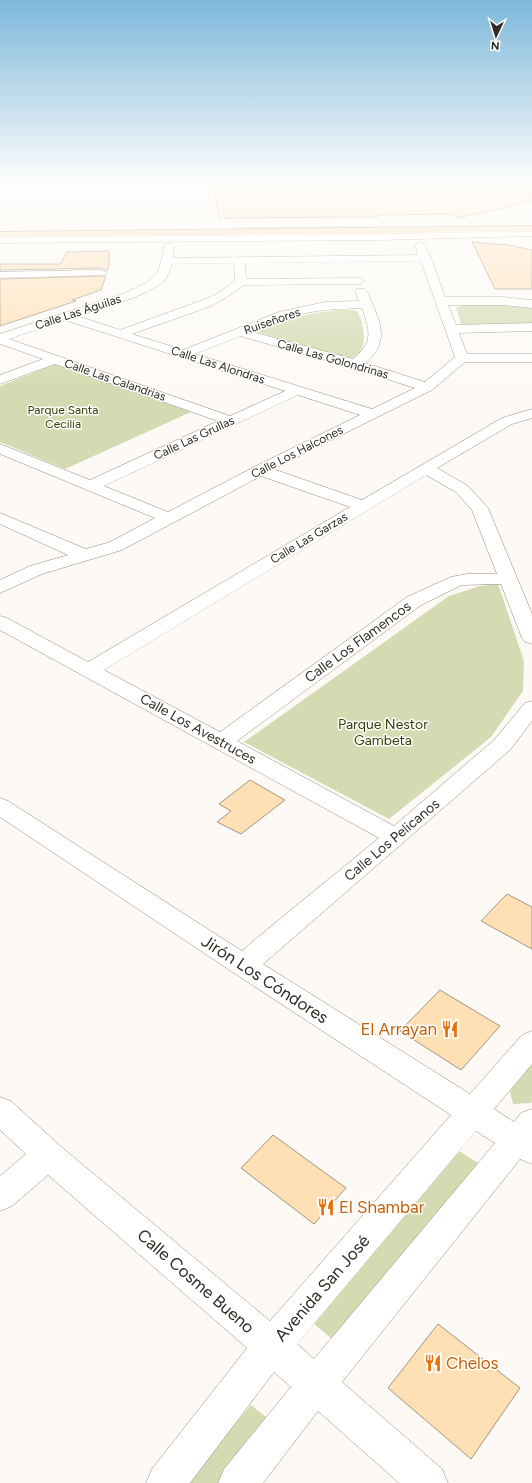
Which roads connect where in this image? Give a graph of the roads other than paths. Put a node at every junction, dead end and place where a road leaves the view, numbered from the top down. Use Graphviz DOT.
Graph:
graph roads {
  1 [pos="168,251"];
  2 [pos="423,251"];
  3 [pos="426,258"];
  4 [pos="353,259"];
  5 [pos="239,260"];
  6 [pos="167,261"];
  7 [pos="101,273"];
  8 [pos="0,276"];
  9 [pos="358,281"];
  10 [pos="241,282"];
  11 [pos="442,301"];
  12 [pos="365,304"];
  13 [pos="532,304"];
  14 [pos="63,316"];
  15 [pos="532,327"];
  16 [pos="452,329"];
  17 [pos="239,332"];
  18 [pos="120,334"];
  19 [pos="0,339"];
  20 [pos="183,354"];
  21 [pos="462,358"];
  22 [pos="532,358"];
  23 [pos="56,359"];
  24 [pos="355,364"];
  25 [pos="0,380"];
  26 [pos="427,387"];
  27 [pos="297,390"];
  28 [pos="532,413"];
  29 [pos="373,414"];
  30 [pos="231,420"];
  31 [pos="0,449"];
  32 [pos="426,468"];
  33 [pos="260,470"];
  34 [pos="91,486"];
  35 [pos="364,506"];
  36 [pos="0,518"];
  37 [pos="169,518"];
  38 [pos="84,556"];
  39 [pos="509,580"];
  40 [pos="0,587"];
  41 [pos="0,622"];
  42 [pos="532,638"];
  43 [pos="89,670"];
  44 [pos="532,707"];
  45 [pos="221,742"];
  46 [pos="0,806"];
  47 [pos="396,837"];
  48 [pos="244,966"];
  49 [pos="532,1043"];
  50 [pos="0,1110"];
  51 [pos="473,1112"];
  52 [pos="527,1138"];
  53 [pos="48,1155"];
  54 [pos="0,1196"];
  55 [pos="272,1346"];
  56 [pos="316,1386"];
  57 [pos="166,1483"];
  58 [pos="238,1483"];
  59 [pos="428,1483"];
  1 -- 6 [label="street, Calle Las Águilas"];
  2 -- 3 [label="street"];
  3 -- 4 [label="street"];
  3 -- 11 [label="street"];
  4 -- 5 [label="street"];
  4 -- 9 [label="street"];
  5 -- 6 [label="street"];
  5 -- 10 [label="street"];
  6 -- 14 [label="street, Calle Las Águilas"];
  7 -- 8 [label="street"];
  9 -- 10 [label="street"];
  9 -- 12 [label="street"];
  10 -- 18 [label="street"];
  11 -- 13 [label="street"];
  11 -- 16 [label="street"];
  12 -- 17 [label="street, Ruiseñores"];
  12 -- 24 [label="street"];
  14 -- 18 [label="street, Calle Las Alondras"];
  14 -- 19 [label="street, Calle Las Águilas"];
  15 -- 16 [label="street"];
  16 -- 21 [label="street"];
  17 -- 20 [label="street, Ruiseñores"];
  17 -- 24 [label="street, Calle Las Golondrinas"];
  18 -- 20 [label="street, Calle Las Alondras"];
  19 -- 23 [label="street, Calle Las Calandrias"];
  20 -- 27 [label="street, Calle Las Alondras"];
  21 -- 22 [label="street"];
  21 -- 26 [label="street, Calle Los Halcones"];
  23 -- 25 [label="street"];
  23 -- 30 [label="street, Calle Las Calandrias"];
  24 -- 26 [label="street, Calle Las Golondrinas"];
  26 -- 29 [label="street, Calle Los Halcones"];
  27 -- 29 [label="street, Calle Las Alondras"];
  27 -- 30 [label="street, Calle Las Grullas"];
  28 -- 32 [label="street, Calle Las Garzas"];
  29 -- 33 [label="street, Calle Los Halcones"];
  30 -- 34 [label="street, Calle Las Grullas"];
  31 -- 34 [label="street"];
  32 -- 35 [label="street, Calle Las Garzas"];
  32 -- 39 [label="street"];
  33 -- 35 [label="street"];
  33 -- 37 [label="street, Calle Los Halcones"];
  34 -- 37 [label="street"];
  35 -- 43 [label="street, Calle Las Garzas"];
  36 -- 38 [label="street"];
  37 -- 38 [label="street, Calle Los Halcones"];
  38 -- 40 [label="street, Calle Los Halcones"];
  39 -- 42 [label="street"];
  39 -- 45 [label="street, Calle Los Flamencos"];
  41 -- 43 [label="street, Calle Los Avestruces"];
  43 -- 45 [label="street, Calle Los Avestruces"];
  44 -- 47 [label="street, Calle Los Pelicanos"];
  45 -- 47 [label="street, Calle Los Avestruces"];
  46 -- 48 [label="street, Jirón Los Cóndores"];
  47 -- 48 [label="street, Calle Los Pelicanos"];
  48 -- 51 [label="street, Jirón Los Cóndores"];
  49 -- 51 [label="street, Avenida San José"];
  50 -- 53 [label="street, Calle Cosme Bueno"];
  51 -- 52 [label="street, Jirón Los Cóndores"];
  51 -- 55 [label="street, Avenida San José"];
  52 -- 56 [label="street"];
  53 -- 54 [label="street"];
  53 -- 55 [label="street, Calle Cosme Bueno"];
  55 -- 56 [label="street, Calle Cosme Bueno"];
  55 -- 57 [label="street, Avenida San José"];
  56 -- 58 [label="street"];
  56 -- 59 [label="street, Calle Cosme Bueno"];
}
